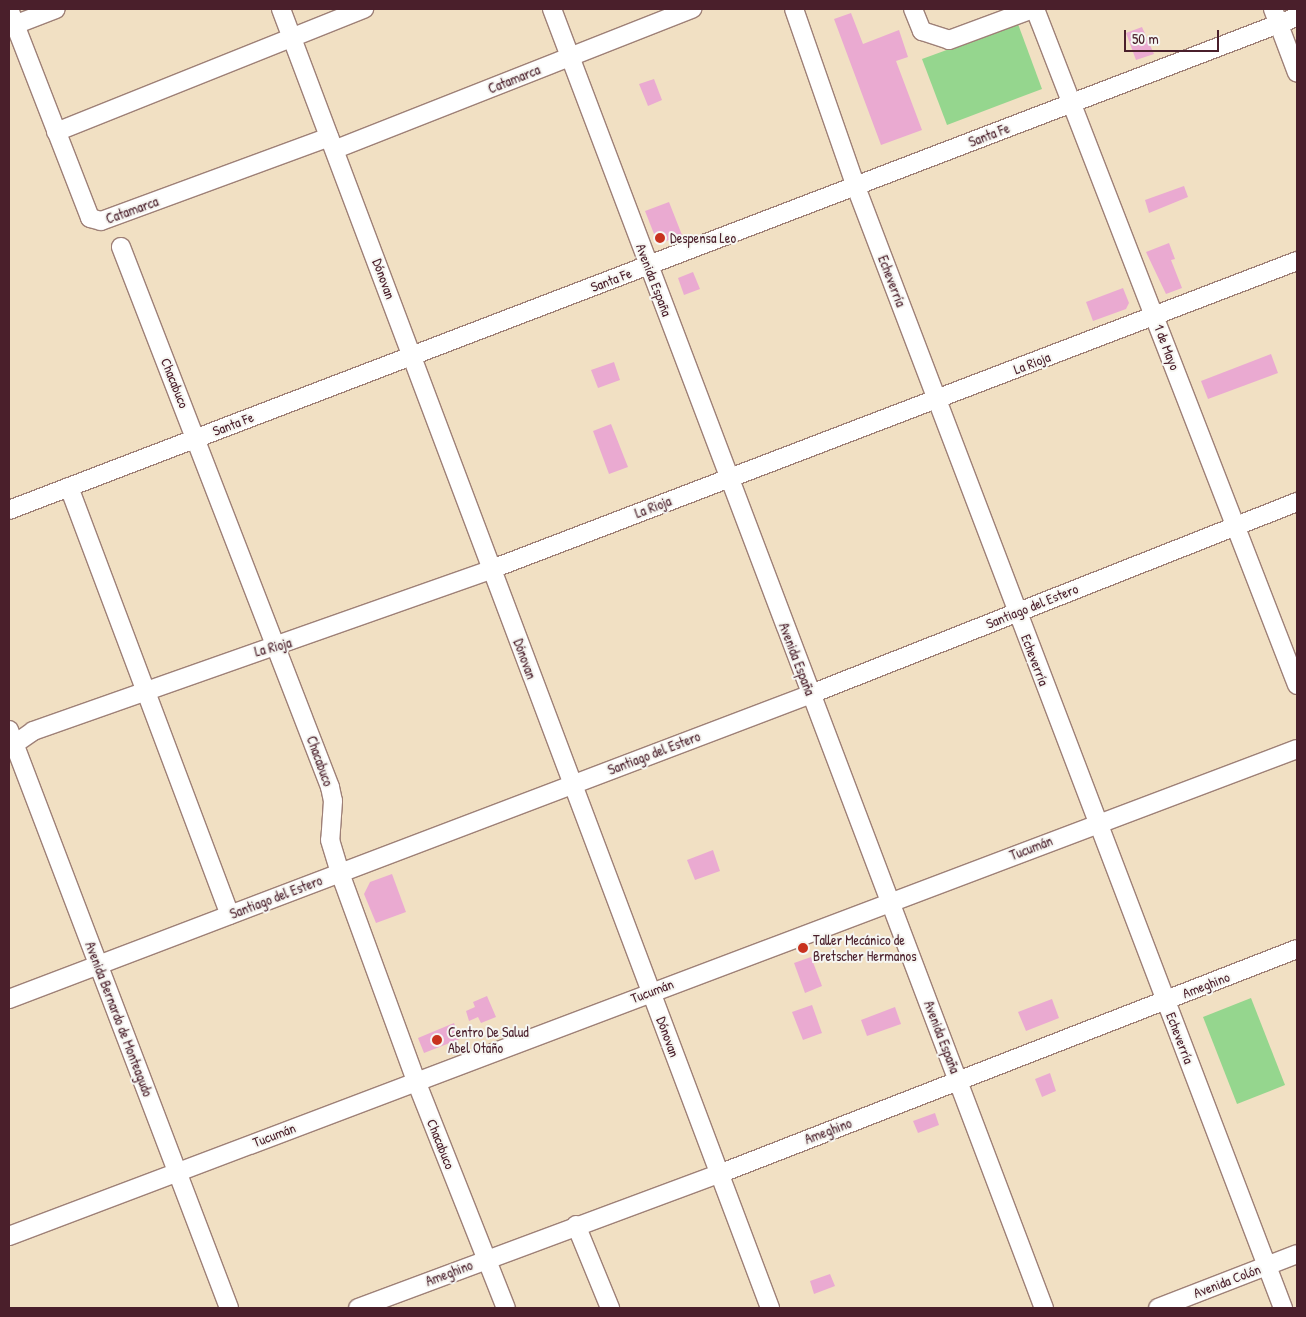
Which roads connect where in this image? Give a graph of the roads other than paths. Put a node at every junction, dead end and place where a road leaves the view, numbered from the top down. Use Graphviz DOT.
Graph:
graph roads {
  1 [pos="56,9"];
  2 [pos="281,9"];
  3 [pos="364,9"];
  4 [pos="552,9"];
  5 [pos="692,9"];
  6 [pos="794,9"];
  7 [pos="913,9"];
  8 [pos="1034,9"];
  9 [pos="1276,16"];
  10 [pos="1297,17"];
  11 [pos="11,20"];
  12 [pos="292,37"];
  13 [pos="570,57"];
  14 [pos="1297,73"];
  15 [pos="1073,102"];
  16 [pos="56,132"];
  17 [pos="333,143"];
  18 [pos="856,187"];
  19 [pos="121,247"];
  20 [pos="1297,261"];
  21 [pos="649,266"];
  22 [pos="1155,316"];
  23 [pos="412,356"];
  24 [pos="937,399"];
  25 [pos="197,438"];
  26 [pos="729,478"];
  27 [pos="69,487"];
  28 [pos="1297,502"];
  29 [pos="9,510"];
  30 [pos="1237,525"];
  31 [pos="492,569"];
  32 [pos="1017,612"];
  33 [pos="277,647"];
  34 [pos="1297,685"];
  35 [pos="148,690"];
  36 [pos="811,694"];
  37 [pos="11,741"];
  38 [pos="1297,749"];
  39 [pos="571,785"];
  40 [pos="1098,821"];
  41 [pos="340,873"];
  42 [pos="891,902"];
  43 [pos="230,915"];
  44 [pos="1297,949"];
  45 [pos="98,965"];
  46 [pos="651,991"];
  47 [pos="9,999"];
  48 [pos="1166,1000"];
  49 [pos="958,1080"];
  50 [pos="416,1081"];
  51 [pos="177,1172"];
  52 [pos="718,1174"];
  53 [pos="576,1225"];
  54 [pos="9,1236"];
  55 [pos="1297,1254"];
  56 [pos="488,1259"];
  57 [pos="1266,1266"];
  58 [pos="229,1308"];
  59 [pos="358,1308"];
  60 [pos="506,1308"];
  61 [pos="610,1308"];
  62 [pos="770,1308"];
  63 [pos="1044,1308"];
  64 [pos="1158,1308"];
  65 [pos="1283,1308"];
  1 -- 11 [label="street"];
  2 -- 12 [label="street, Dónovan"];
  3 -- 12 [label="street"];
  4 -- 13 [label="street, Avenida España"];
  5 -- 13 [label="street, Catamarca"];
  6 -- 18 [label="street, Echeverría"];
  7 -- 8 [label="street"];
  8 -- 15 [label="street, 1 de Mayo"];
  9 -- 10 [label="street, Santa Fe"];
  9 -- 14 [label="street"];
  9 -- 15 [label="street, Santa Fe"];
  11 -- 16 [label="street"];
  12 -- 16 [label="street"];
  12 -- 17 [label="street, Dónovan"];
  13 -- 17 [label="street, Catamarca"];
  13 -- 21 [label="street, Avenida España"];
  15 -- 18 [label="street, Santa Fe"];
  15 -- 22 [label="street, 1 de Mayo"];
  16 -- 17 [label="street, Catamarca"];
  17 -- 23 [label="street, Dónovan"];
  18 -- 21 [label="street, Santa Fe"];
  18 -- 24 [label="street, Echeverría"];
  19 -- 25 [label="street, Chacabuco"];
  20 -- 22 [label="street, La Rioja"];
  21 -- 23 [label="street, Santa Fe"];
  21 -- 26 [label="street, Avenida España"];
  22 -- 24 [label="street, La Rioja"];
  22 -- 30 [label="street, 1 de Mayo"];
  23 -- 25 [label="street, Santa Fe"];
  23 -- 31 [label="street, Dónovan"];
  24 -- 26 [label="street, La Rioja"];
  24 -- 32 [label="street, Echeverría"];
  25 -- 27 [label="street, Santa Fe"];
  25 -- 33 [label="street, Chacabuco"];
  26 -- 31 [label="street, La Rioja"];
  26 -- 36 [label="street, Avenida España"];
  27 -- 29 [label="street, Santa Fe"];
  27 -- 35 [label="street"];
  28 -- 30 [label="street, Santiago del Estero"];
  30 -- 32 [label="street, Santiago del Estero"];
  30 -- 34 [label="street, 1 de Mayo"];
  31 -- 33 [label="street, La Rioja"];
  31 -- 39 [label="street, Dónovan"];
  32 -- 36 [label="street, Santiago del Estero"];
  32 -- 40 [label="street, Echeverría"];
  33 -- 35 [label="street, La Rioja"];
  33 -- 41 [label="street, Chacabuco"];
  35 -- 37 [label="street, La Rioja"];
  35 -- 43 [label="street"];
  36 -- 39 [label="street, Santiago del Estero"];
  36 -- 42 [label="street, Avenida España"];
  37 -- 45 [label="street, Avenida Bernardo de Monteagudo"];
  38 -- 40 [label="street, Tucumán"];
  39 -- 41 [label="street, Santiago del Estero"];
  39 -- 46 [label="street, Dónovan"];
  40 -- 42 [label="street, Tucumán"];
  40 -- 48 [label="street, Echeverría"];
  41 -- 43 [label="street, Santiago del Estero"];
  41 -- 50 [label="street, Chacabuco"];
  42 -- 46 [label="street, Tucumán"];
  42 -- 49 [label="street, Avenida España"];
  43 -- 45 [label="street, Santiago del Estero"];
  44 -- 48 [label="street, Ameghino"];
  45 -- 47 [label="street, Santiago del Estero"];
  45 -- 51 [label="street, Avenida Bernardo de Monteagudo"];
  46 -- 50 [label="street, Tucumán"];
  46 -- 52 [label="street, Dónovan"];
  48 -- 49 [label="street, Ameghino"];
  48 -- 57 [label="street, Echeverría"];
  49 -- 52 [label="street, Ameghino"];
  49 -- 63 [label="street, Avenida España"];
  50 -- 51 [label="street, Tucumán"];
  50 -- 56 [label="street, Chacabuco"];
  51 -- 54 [label="street, Tucumán"];
  51 -- 58 [label="street, Avenida Bernardo de Monteagudo"];
  52 -- 53 [label="street, Ameghino"];
  52 -- 62 [label="street, Dónovan"];
  53 -- 56 [label="street, Ameghino"];
  53 -- 61 [label="street"];
  55 -- 57 [label="street, Avenida Colón"];
  56 -- 59 [label="street, Ameghino"];
  56 -- 60 [label="street, Chacabuco"];
  57 -- 64 [label="street, Avenida Colón"];
  57 -- 65 [label="street, Echeverría"];
}
